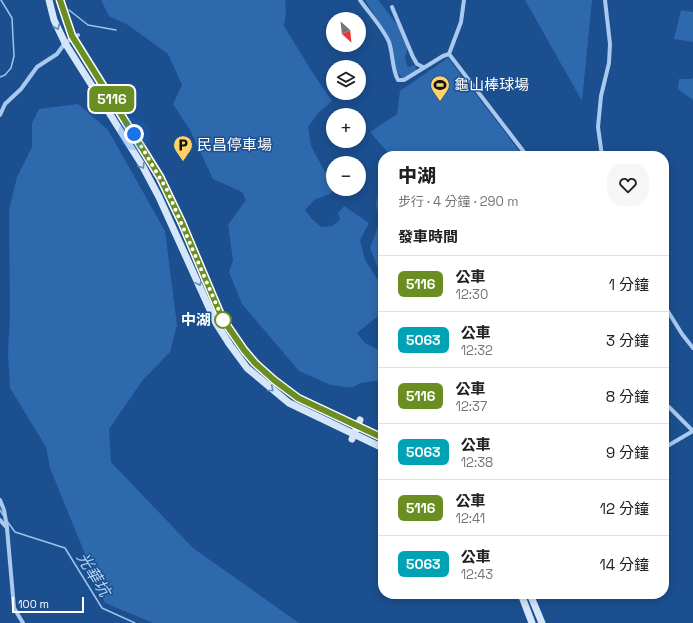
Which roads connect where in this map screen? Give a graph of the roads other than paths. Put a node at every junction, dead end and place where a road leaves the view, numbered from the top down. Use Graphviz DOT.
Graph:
graph roads {
  1 [pos="60,0"];
  2 [pos="360,0"];
  3 [pos="464,0"];
  4 [pos="605,0"];
  5 [pos="49,1"];
  6 [pos="392,7"];
  7 [pos="76,37"];
  8 [pos="65,43"];
  9 [pos="449,54"];
  10 [pos="423,67"];
  11 [pos="0,115"];
  12 [pos="523,151"];
  13 [pos="601,151"];
  14 [pos="185,222"];
  15 [pos="172,228"];
  16 [pos="669,313"];
  17 [pos="693,348"];
  18 [pos="669,408"];
  19 [pos="359,423"];
  20 [pos="693,431"];
  21 [pos="378,435"];
  22 [pos="353,436"];
  23 [pos="669,445"];
  24 [pos="378,446"];
  25 [pos="0,500"];
  26 [pos="0,520"];
  27 [pos="7,528"];
  28 [pos="523,599"];
  29 [pos="533,599"];
  30 [pos="23,623"];
  31 [pos="532,623"];
  32 [pos="542,623"];
  1 -- 5 [label="street"];
  1 -- 7 [label="main road"];
  2 -- 10 [label="street"];
  3 -- 9 [label="street"];
  4 -- 13 [label="street"];
  5 -- 8 [label="main road, one-way"];
  6 -- 10 [label="street"];
  7 -- 8 [label="street"];
  7 -- 14 [label="main road"];
  8 -- 11 [label="street"];
  8 -- 15 [label="main road, one-way"];
  9 -- 10 [label="street"];
  9 -- 12 [label="street"];
  14 -- 15 [label="main road"];
  14 -- 19 [label="main road"];
  15 -- 22 [label="main road, one-way"];
  16 -- 17 [label="street"];
  18 -- 20 [label="street"];
  19 -- 21 [label="main road"];
  19 -- 22 [label="main road"];
  20 -- 23 [label="street"];
  22 -- 24 [label="main road"];
  25 -- 27 [label="street"];
  26 -- 27 [label="street"];
  27 -- 30 [label="street"];
  28 -- 31 [label="main road"];
  29 -- 32 [label="main road"];
}
